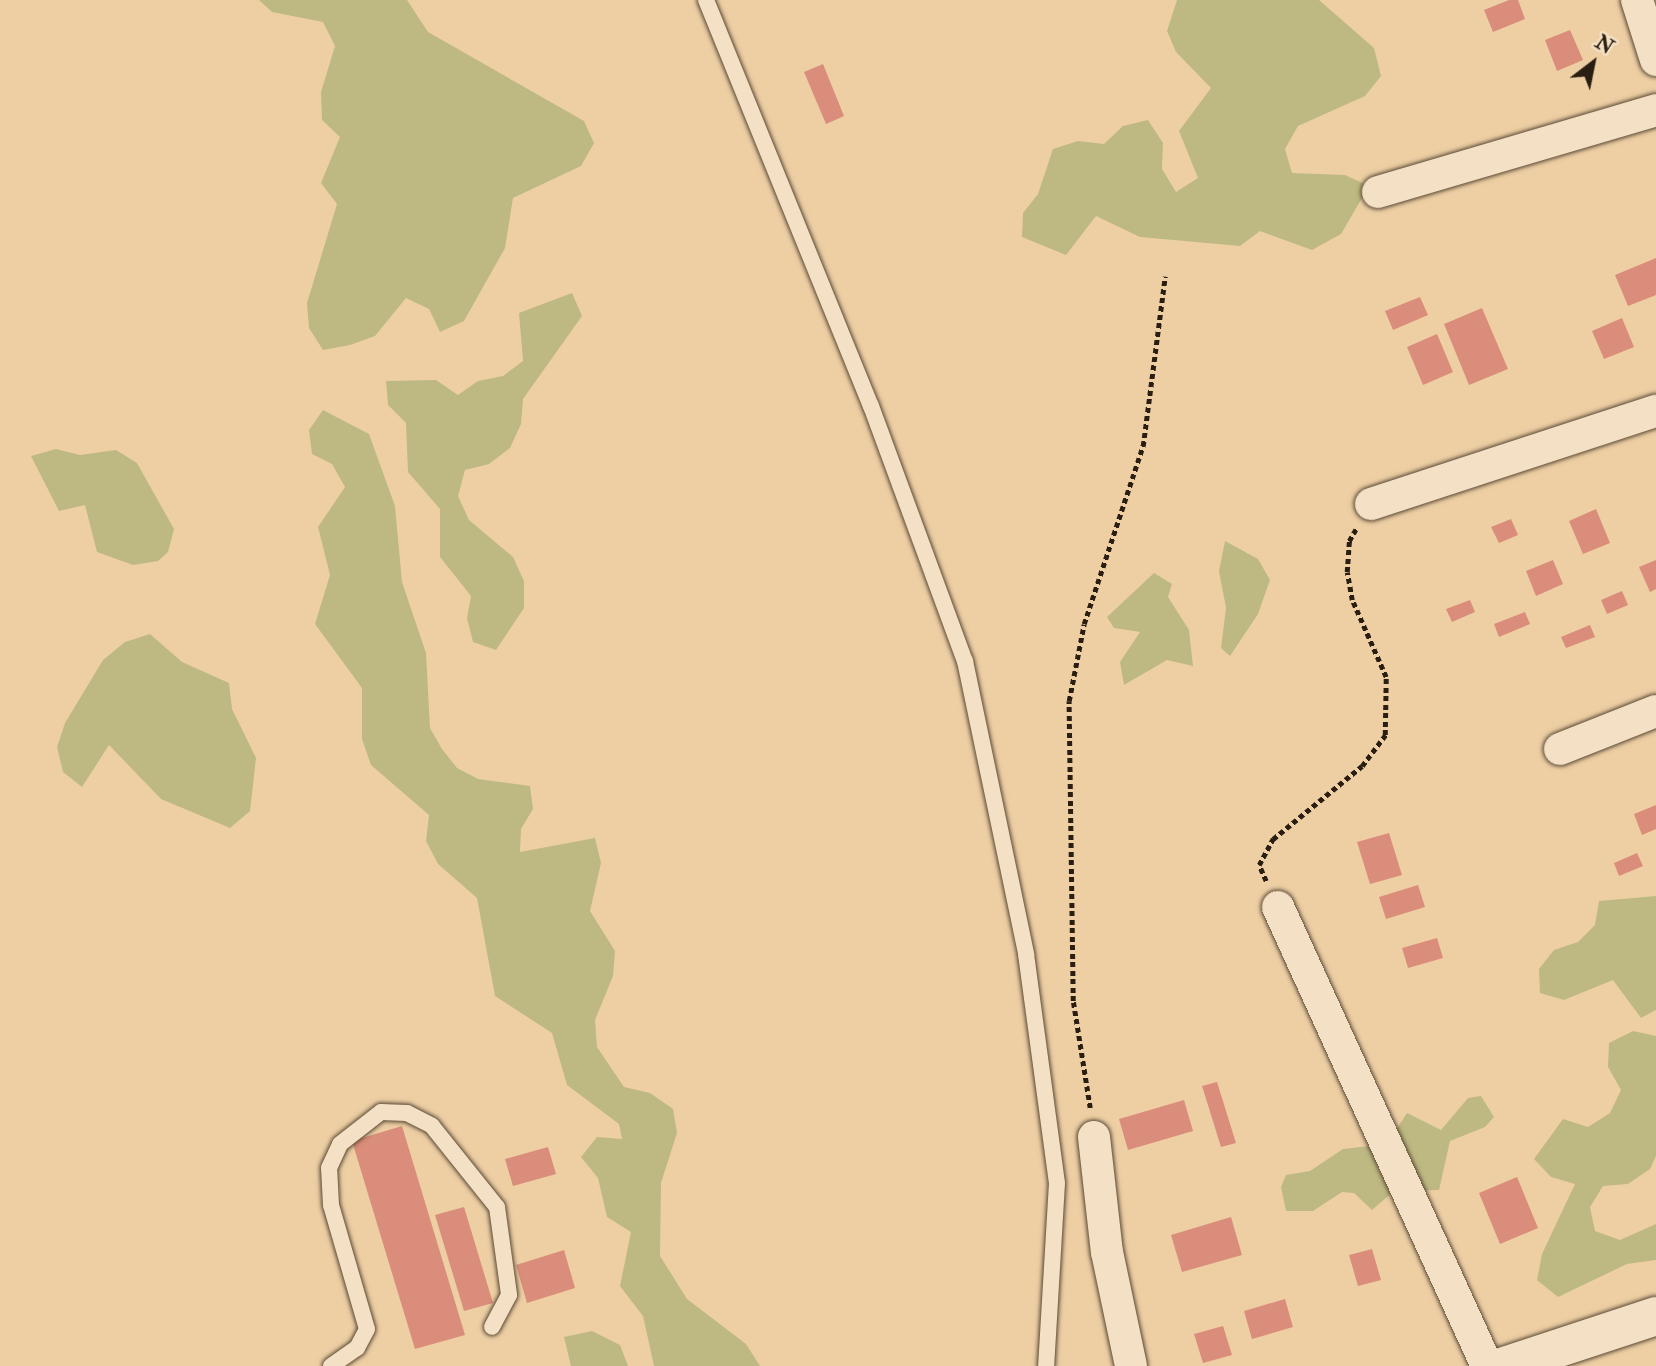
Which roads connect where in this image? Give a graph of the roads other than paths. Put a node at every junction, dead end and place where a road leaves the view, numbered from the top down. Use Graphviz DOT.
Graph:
graph roads {
  1 [pos="706,0"];
  2 [pos="1637,0"];
  3 [pos="1656,60"];
  4 [pos="1656,110"];
  5 [pos="1378,192"];
  6 [pos="1656,411"];
  7 [pos="1370,504"];
  8 [pos="1656,711"];
  9 [pos="1560,749"];
  10 [pos="1278,907"];
  11 [pos="1094,1136"];
  12 [pos="1656,1315"];
  13 [pos="492,1326"];
  14 [pos="331,1366"];
  15 [pos="1046,1366"];
  16 [pos="1131,1366"];
  17 [pos="1487,1366"];
  18 [pos="1504,1366"];
  1 -- 15 [label="lane"];
  2 -- 3 [label="street"];
  4 -- 5 [label="street"];
  6 -- 7 [label="street"];
  8 -- 9 [label="street"];
  10 -- 17 [label="street"];
  11 -- 16 [label="street"];
  12 -- 18 [label="main road"];
  13 -- 14 [label="lane"];
}
